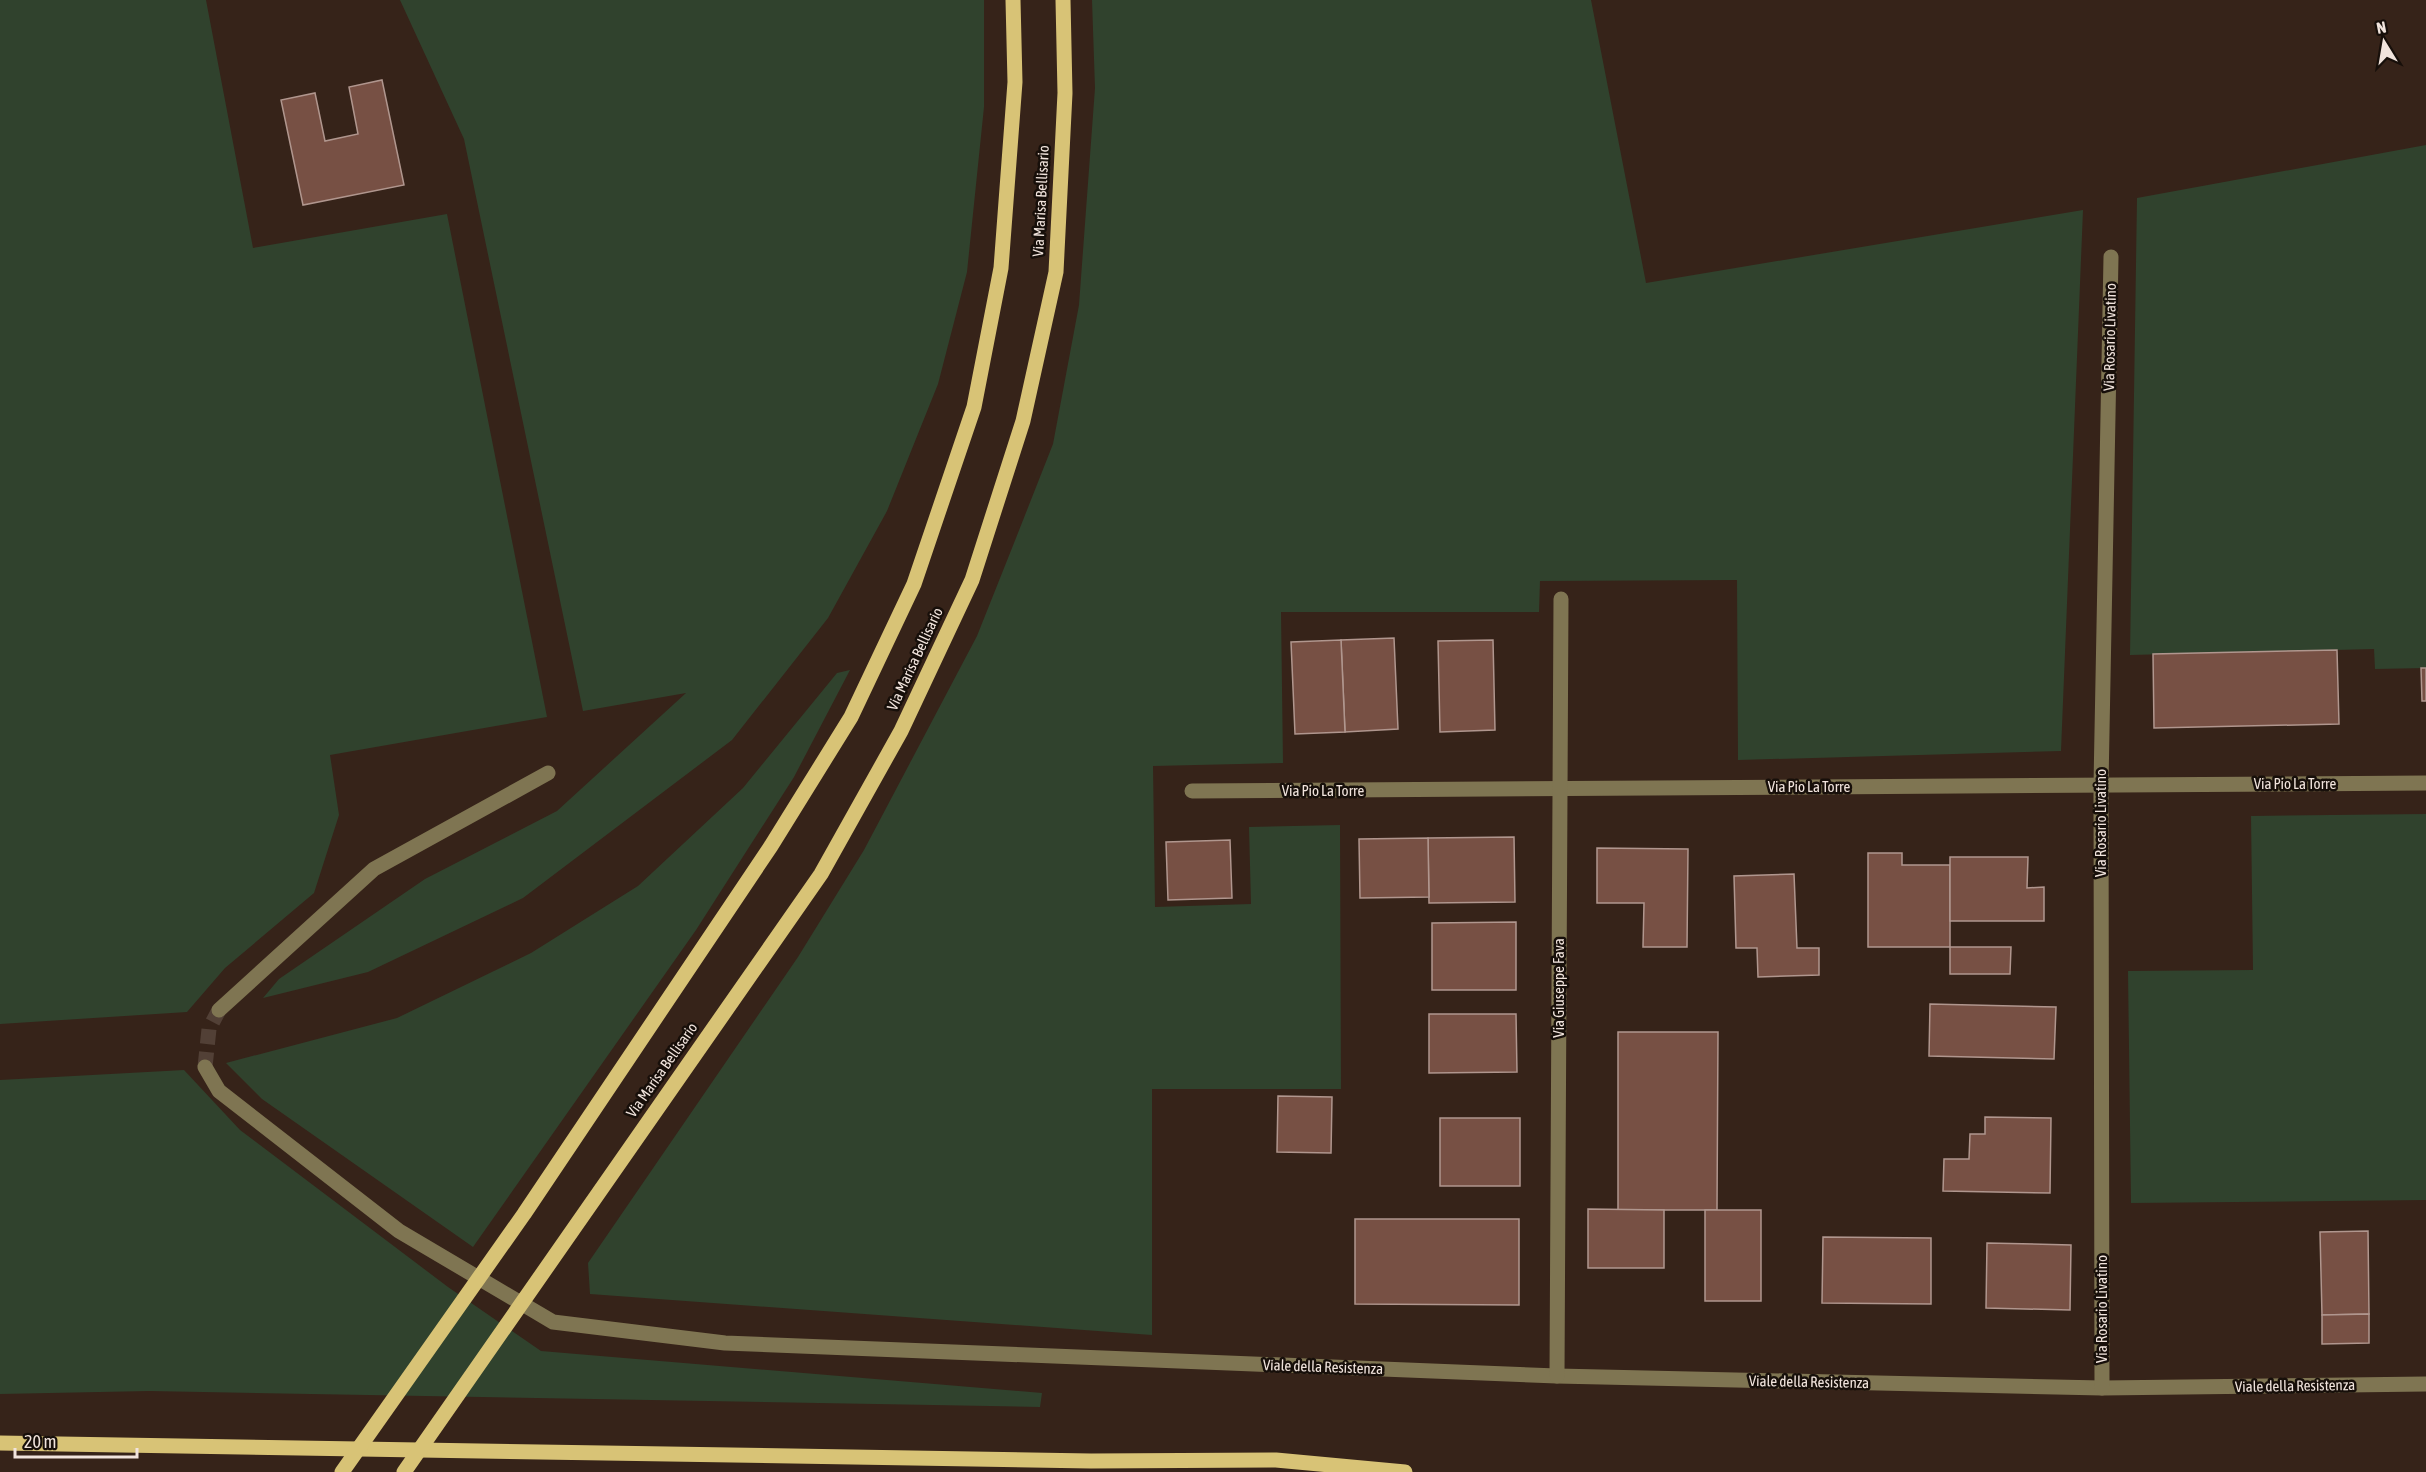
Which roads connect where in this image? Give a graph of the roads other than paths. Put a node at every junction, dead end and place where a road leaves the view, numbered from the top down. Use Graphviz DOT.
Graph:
graph roads {
  1 [pos="1013,0"];
  2 [pos="1064,0"];
  3 [pos="2111,257"];
  4 [pos="1561,599"];
  5 [pos="548,773"];
  6 [pos="2426,783"];
  7 [pos="2101,785"];
  8 [pos="1560,789"];
  9 [pos="1192,791"];
  10 [pos="219,1010"];
  11 [pos="206,1067"];
  12 [pos="1557,1376"];
  13 [pos="2426,1384"];
  14 [pos="2102,1388"];
  15 [pos="0,1443"];
  16 [pos="342,1472"];
  17 [pos="404,1472"];
  18 [pos="1405,1472"];
  1 -- 16 [label="main road"];
  2 -- 17 [label="main road, Via Marisa Bellisario"];
  3 -- 7 [label="street, Via Rosario Livatino"];
  4 -- 8 [label="street, Via Giuseppe Fava"];
  5 -- 10 [label="street"];
  6 -- 7 [label="street, Via Pio La Torre"];
  7 -- 8 [label="street, Via Pio La Torre"];
  7 -- 14 [label="street, Via Rosario Livatino"];
  8 -- 9 [label="street, Via Pio La Torre"];
  8 -- 12 [label="street, Via Giuseppe Fava"];
  11 -- 12 [label="street, Viale della Resistenza"];
  12 -- 14 [label="street, Viale della Resistenza"];
  13 -- 14 [label="street, Viale della Resistenza"];
  15 -- 18 [label="main road"];
}
